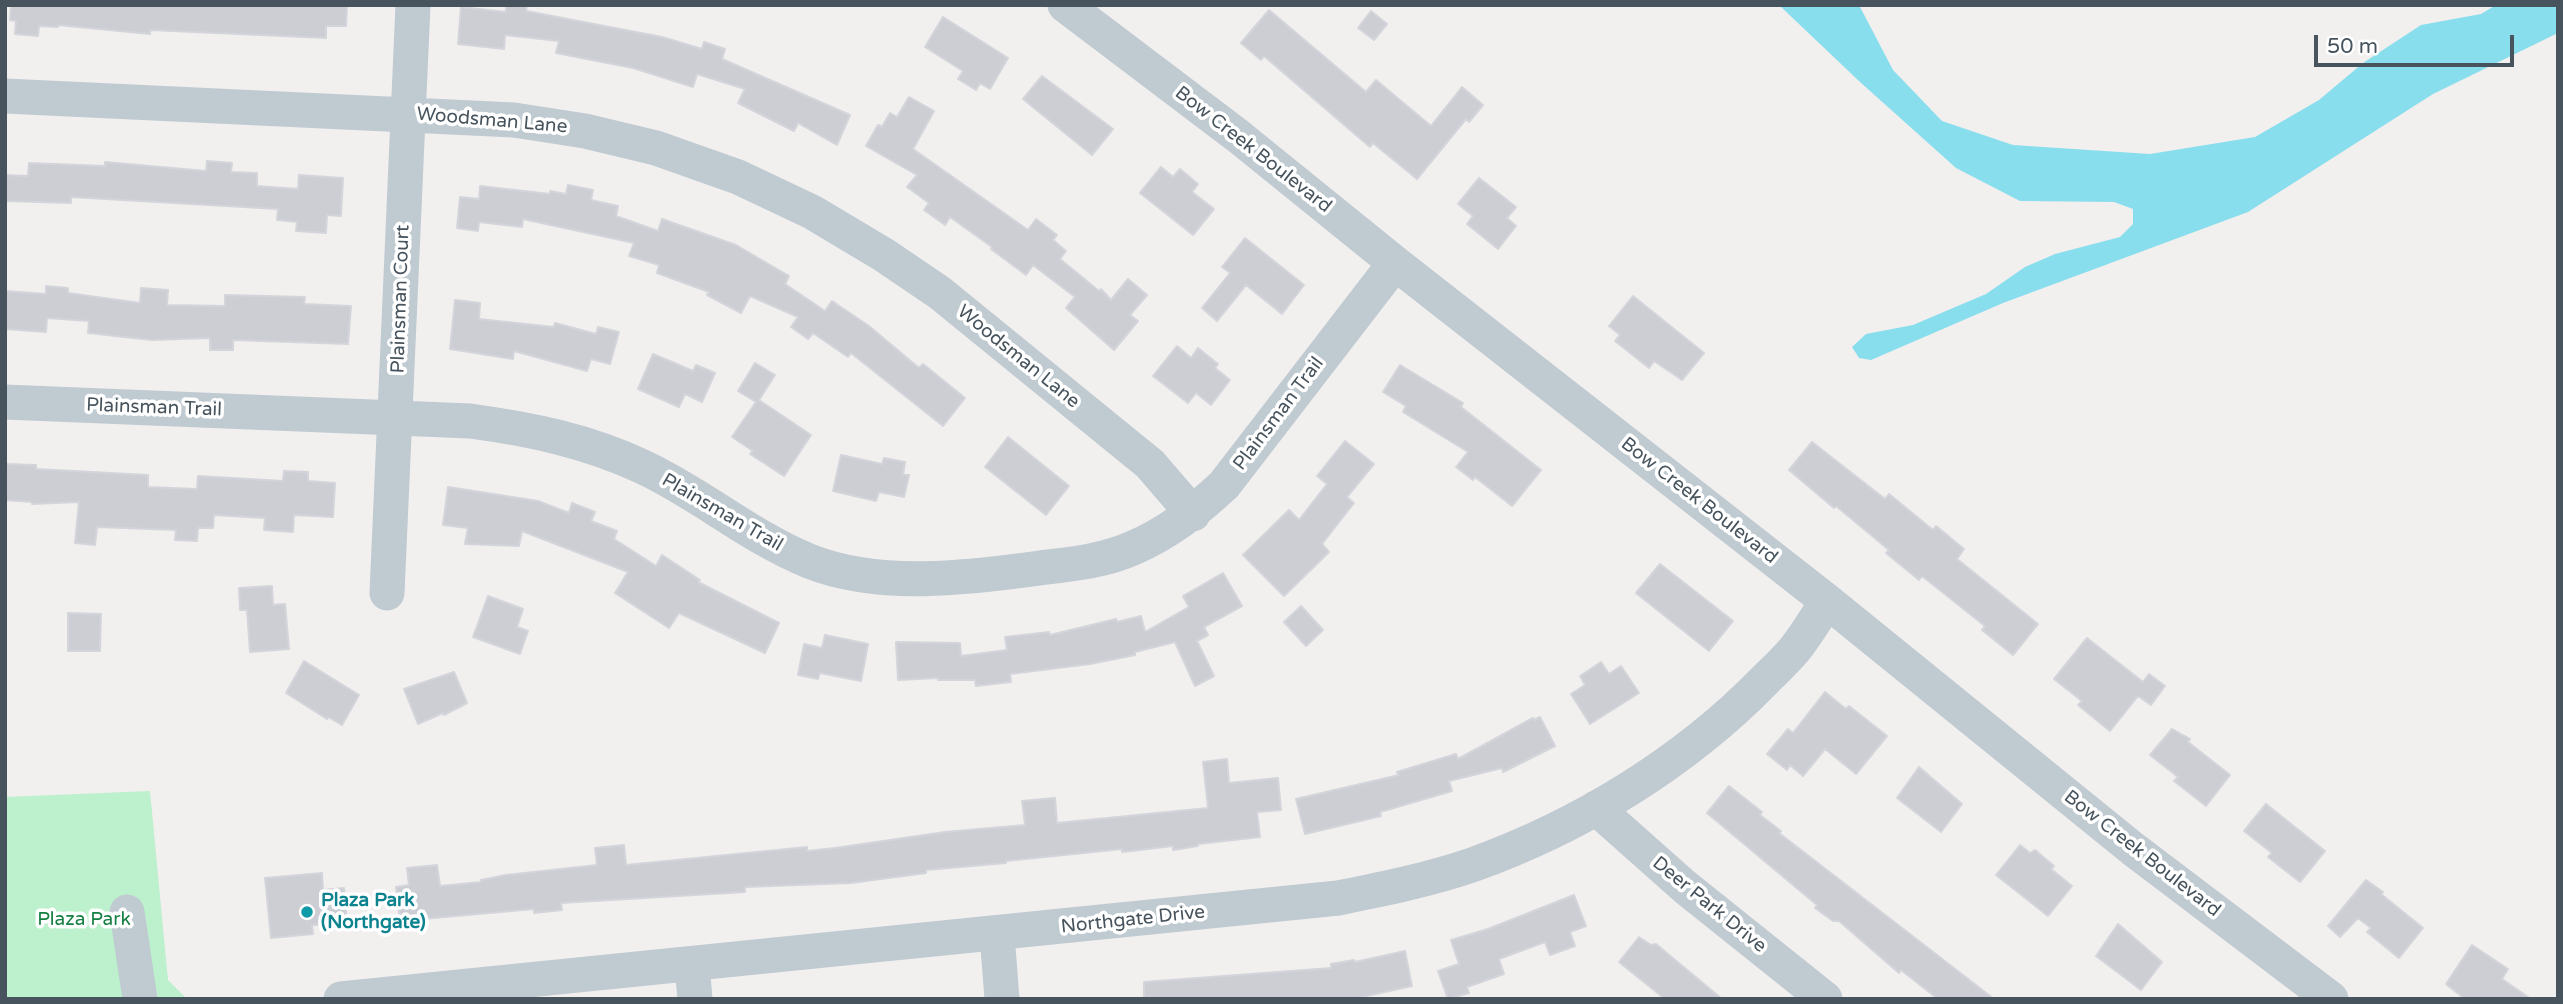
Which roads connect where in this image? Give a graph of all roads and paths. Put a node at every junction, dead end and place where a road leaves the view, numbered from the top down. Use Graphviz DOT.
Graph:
graph roads {
  1 [pos="413,5"];
  2 [pos="1065,5"];
  3 [pos="5,96"];
  4 [pos="409,114"];
  5 [pos="1395,263"];
  6 [pos="5,402"];
  7 [pos="396,418"];
  8 [pos="1193,514"];
  9 [pos="387,593"];
  10 [pos="1827,601"];
  11 [pos="1595,808"];
  12 [pos="127,912"];
  13 [pos="997,934"];
  14 [pos="693,982"];
  15 [pos="389,996"];
  16 [pos="140,999"];
  17 [pos="341,999"];
  18 [pos="1002,999"];
  19 [pos="1825,999"];
  20 [pos="2331,999"];
  1 -- 4 [label="street, Plainsman Court"];
  2 -- 5 [label="street, Bow Creek Boulevard"];
  3 -- 4 [label="street, Woodsman Lane"];
  4 -- 7 [label="street, Plainsman Court"];
  4 -- 8 [label="street, Woodsman Lane"];
  5 -- 8 [label="street, Plainsman Trail"];
  5 -- 10 [label="street, Bow Creek Boulevard"];
  6 -- 7 [label="street, Plainsman Trail"];
  7 -- 8 [label="street, Plainsman Trail"];
  7 -- 9 [label="street, Plainsman Court"];
  10 -- 11 [label="street, Northgate Drive"];
  10 -- 20 [label="street, Bow Creek Boulevard"];
  11 -- 13 [label="street, Northgate Drive"];
  11 -- 19 [label="street, Deer Park Drive"];
  12 -- 16 [label="street"];
  13 -- 14 [label="street, Northgate Drive"];
  13 -- 18 [label="street"];
  14 -- 15 [label="street, Northgate Drive"];
  15 -- 17 [label="street, Northgate Drive"];
}
